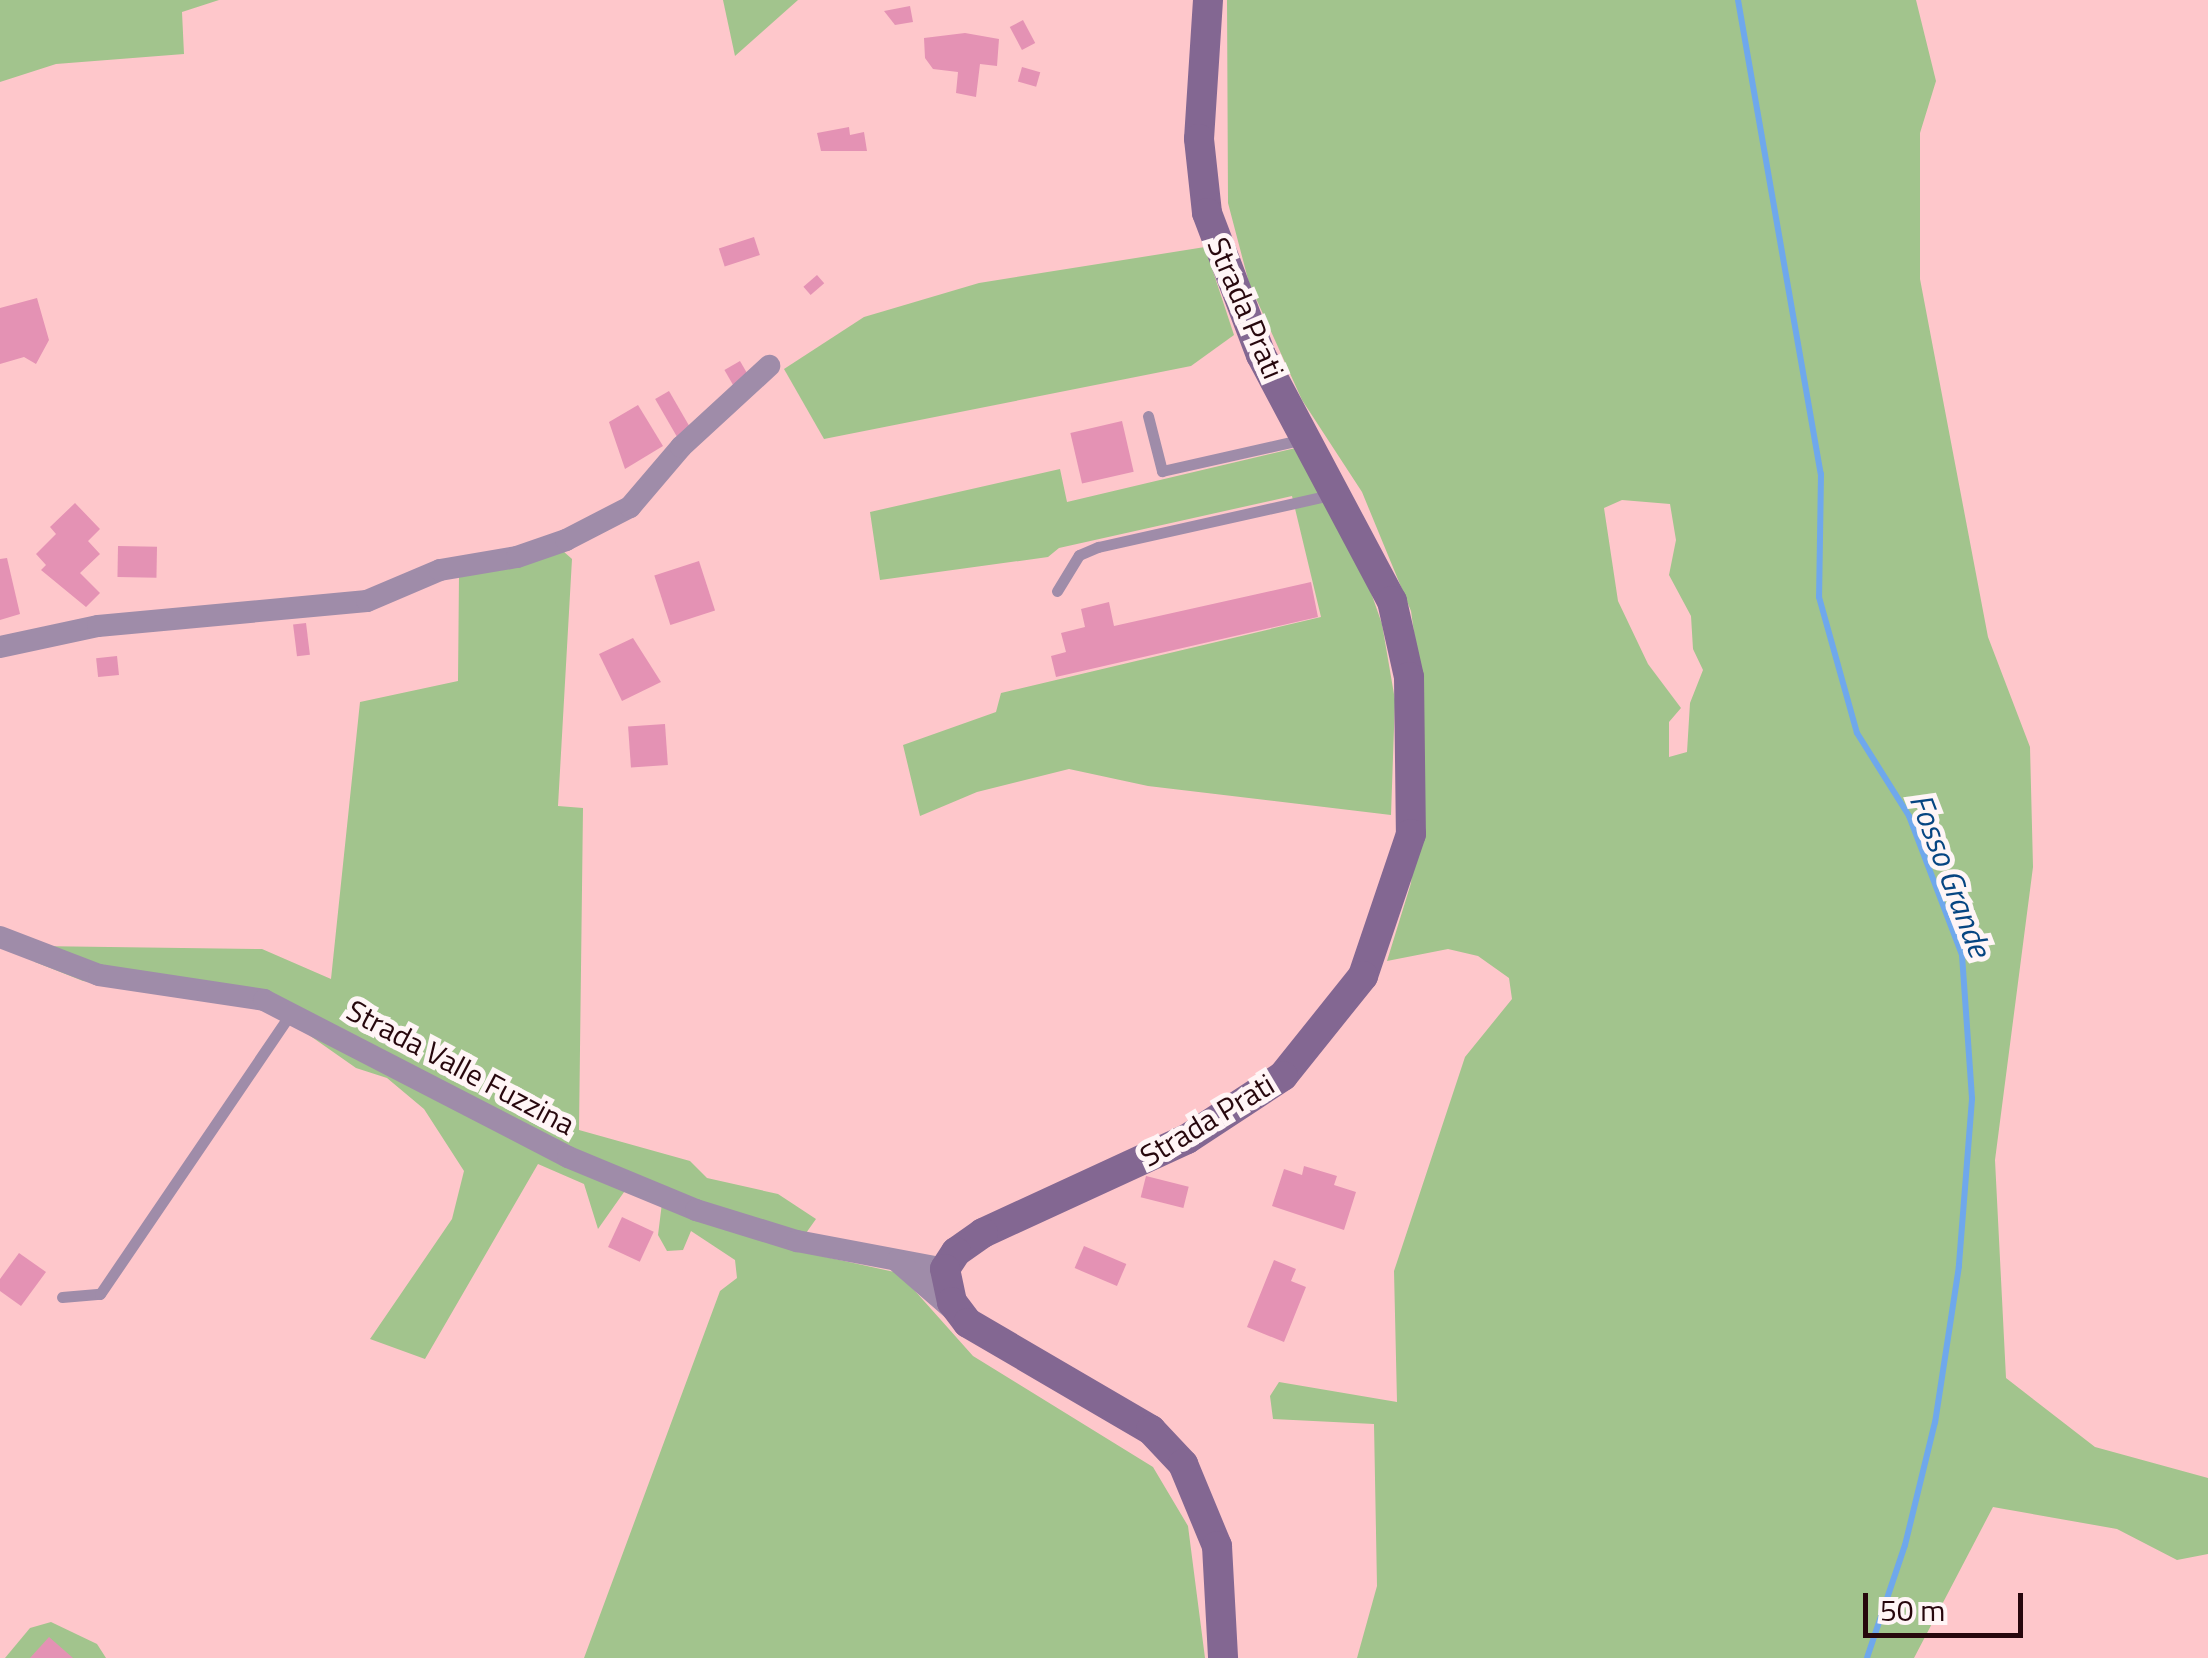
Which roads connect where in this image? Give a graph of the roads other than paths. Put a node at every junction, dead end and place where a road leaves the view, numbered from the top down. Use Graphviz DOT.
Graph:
graph roads {
  1 [pos="1208,0"];
  2 [pos="769,366"];
  3 [pos="1148,416"];
  4 [pos="1308,438"];
  5 [pos="1339,493"];
  6 [pos="1056,591"];
  7 [pos="0,647"];
  8 [pos="0,938"];
  9 [pos="292,1012"];
  10 [pos="983,1233"];
  11 [pos="894,1260"];
  12 [pos="946,1269"];
  13 [pos="62,1296"];
  14 [pos="958,1314"];
  15 [pos="1223,1658"];
  1 -- 4 [label="street, Strada Prati"];
  2 -- 7 [label="street"];
  3 -- 4 [label="lane"];
  4 -- 5 [label="street, Strada Prati"];
  5 -- 6 [label="lane"];
  5 -- 10 [label="street, Strada Prati"];
  8 -- 9 [label="street, Strada Valle Fuzzina"];
  9 -- 11 [label="street, Strada Valle Fuzzina"];
  9 -- 13 [label="lane"];
  10 -- 11 [label="street, Strada Valle Fuzzina"];
  10 -- 12 [label="street, Strada Prati"];
  11 -- 12 [label="street, Strada Valle Fuzzina"];
  11 -- 14 [label="street, Strada Valle Fuzzina"];
  12 -- 14 [label="street"];
  14 -- 15 [label="street"];
}
